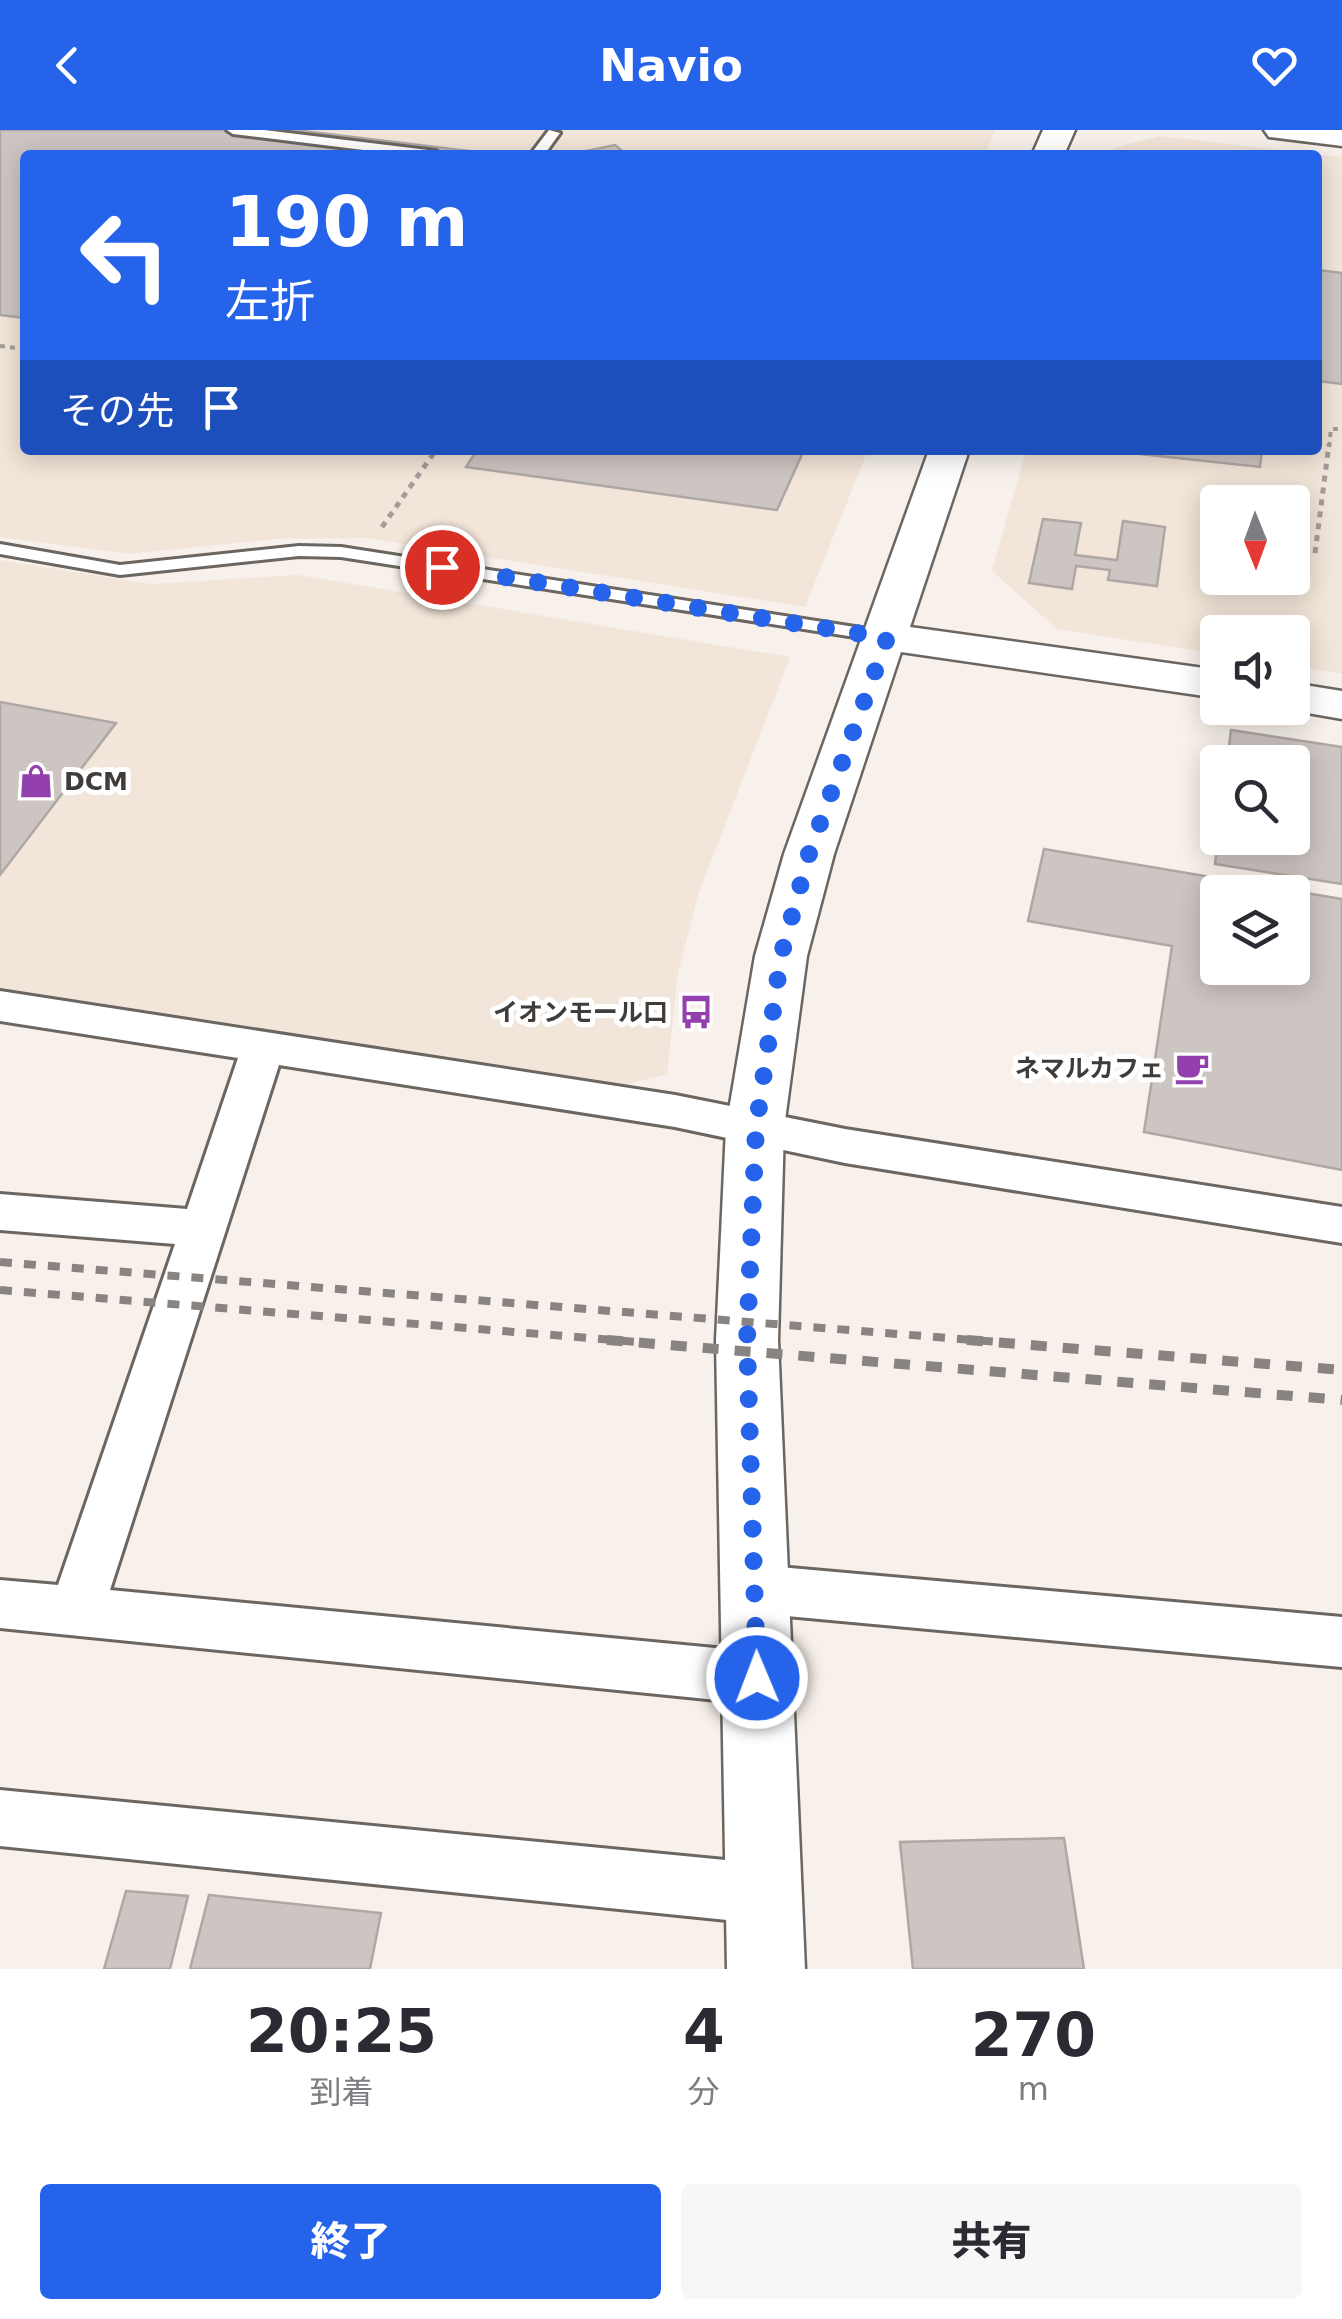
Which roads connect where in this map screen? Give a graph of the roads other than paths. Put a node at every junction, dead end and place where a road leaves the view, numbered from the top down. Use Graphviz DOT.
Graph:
graph roads {
  1 [pos="233,130"];
  2 [pos="1280,130"];
  3 [pos="554,133"];
  4 [pos="1342,136"];
  5 [pos="395,150"];
  6 [pos="541,150"];
  7 [pos="947,455"];
  8 [pos="0,549"];
  9 [pos="887,638"];
  10 [pos="1200,681"];
  11 [pos="1310,700"];
  12 [pos="1342,705"];
  13 [pos="0,1006"];
  14 [pos="264,1045"];
  15 [pos="756,1128"];
  16 [pos="0,1212"];
  17 [pos="1342,1225"];
  18 [pos="203,1228"];
  19 [pos="755,1589"];
  20 [pos="0,1604"];
  21 [pos="76,1610"];
  22 [pos="1342,1642"];
  23 [pos="757,1678"];
  24 [pos="0,1818"];
  25 [pos="766,1894"];
  26 [pos="766,1969"];
  1 -- 5 [label="lane"];
  2 -- 4 [label="street"];
  3 -- 6 [label="lane"];
  7 -- 9 [label="street"];
  8 -- 9 [label="lane"];
  9 -- 10 [label="street"];
  9 -- 15 [label="street"];
  11 -- 12 [label="street"];
  13 -- 14 [label="street"];
  14 -- 15 [label="street"];
  14 -- 18 [label="street"];
  15 -- 17 [label="street"];
  15 -- 19 [label="street"];
  16 -- 18 [label="street"];
  18 -- 21 [label="street"];
  19 -- 22 [label="street"];
  19 -- 23 [label="street"];
  20 -- 21 [label="street"];
  21 -- 23 [label="street"];
  23 -- 25 [label="street"];
  24 -- 25 [label="street"];
  25 -- 26 [label="street"];
}
